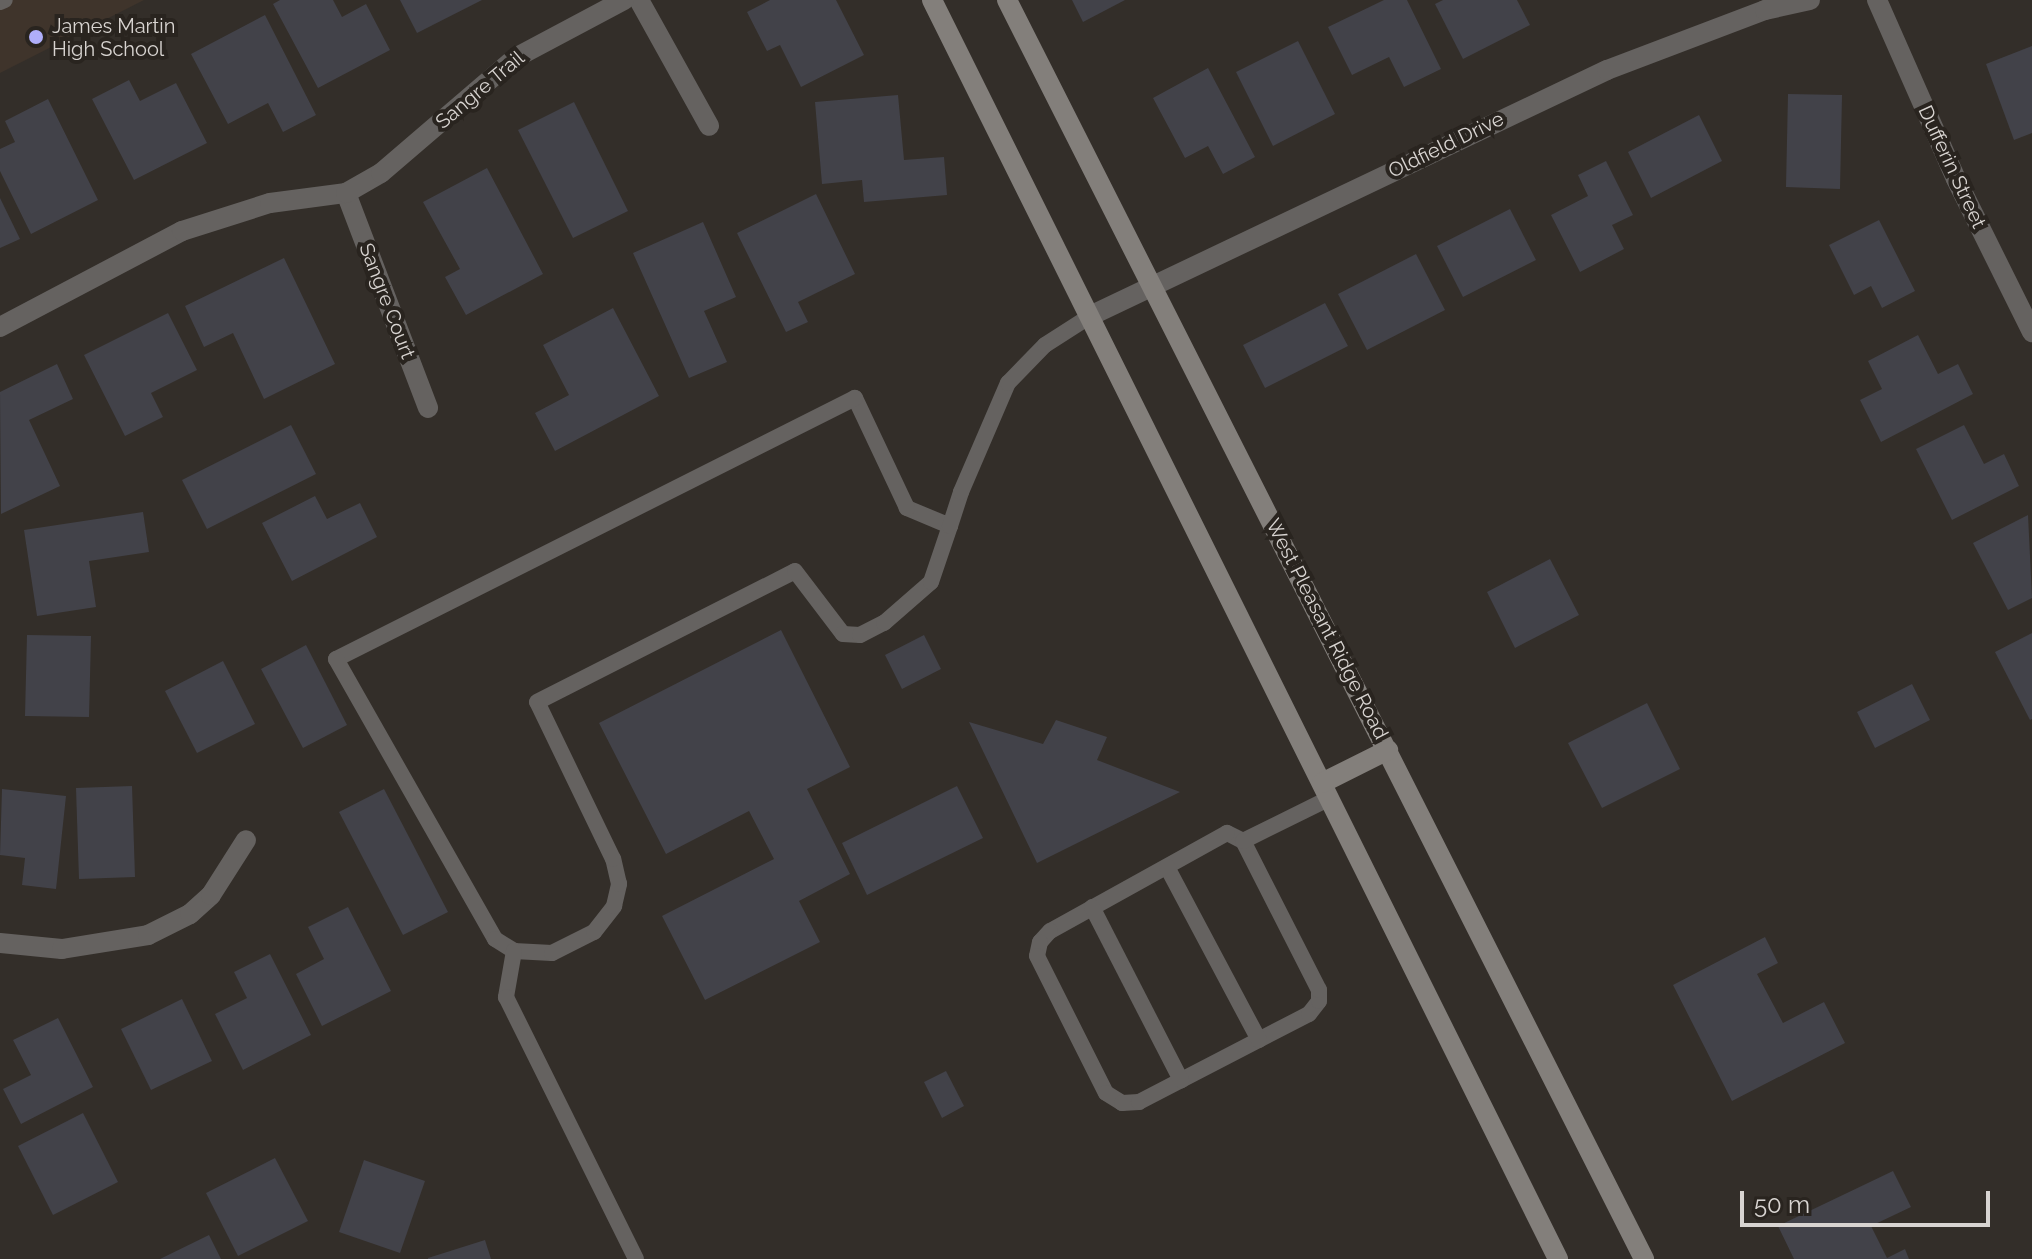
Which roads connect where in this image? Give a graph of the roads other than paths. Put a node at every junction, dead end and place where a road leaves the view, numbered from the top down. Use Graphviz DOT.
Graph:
graph roads {
  1 [pos="624,0"];
  2 [pos="639,0"];
  3 [pos="932,0"];
  4 [pos="1007,0"];
  5 [pos="1810,0"];
  6 [pos="1877,0"];
  7 [pos="709,126"];
  8 [pos="346,193"];
  9 [pos="1153,286"];
  10 [pos="1092,315"];
  11 [pos="0,327"];
  12 [pos="2032,332"];
  13 [pos="428,408"];
  14 [pos="950,526"];
  15 [pos="1388,750"];
  16 [pos="1326,790"];
  17 [pos="246,840"];
  18 [pos="1243,841"];
  19 [pos="1167,867"];
  20 [pos="1092,907"];
  21 [pos="0,943"];
  22 [pos="514,951"];
  23 [pos="1259,1040"];
  24 [pos="1181,1080"];
  25 [pos="636,1259"];
  26 [pos="1558,1259"];
  27 [pos="1644,1259"];
  1 -- 8 [label="street, Sangre Trail"];
  2 -- 7 [label="street"];
  3 -- 10 [label="main road"];
  4 -- 9 [label="main road, West Pleasant Ridge Road"];
  5 -- 9 [label="street, Oldfield Drive"];
  6 -- 12 [label="street, Dufferin Street"];
  8 -- 11 [label="street"];
  8 -- 13 [label="street, Sangre Court"];
  9 -- 10 [label="street, Oldfield Drive"];
  9 -- 15 [label="main road, West Pleasant Ridge Road"];
  10 -- 14 [label="lane"];
  10 -- 16 [label="main road"];
  14 -- 22 [label="lane"];
  14 -- 22 [label="lane"];
  15 -- 16 [label="main road"];
  15 -- 27 [label="main road, West Pleasant Ridge Road"];
  16 -- 18 [label="lane"];
  16 -- 26 [label="main road"];
  17 -- 21 [label="street"];
  18 -- 19 [label="lane"];
  18 -- 23 [label="lane"];
  19 -- 20 [label="lane"];
  19 -- 23 [label="lane"];
  20 -- 24 [label="lane"];
  20 -- 24 [label="lane"];
  22 -- 25 [label="lane"];
  23 -- 24 [label="lane"];
}
